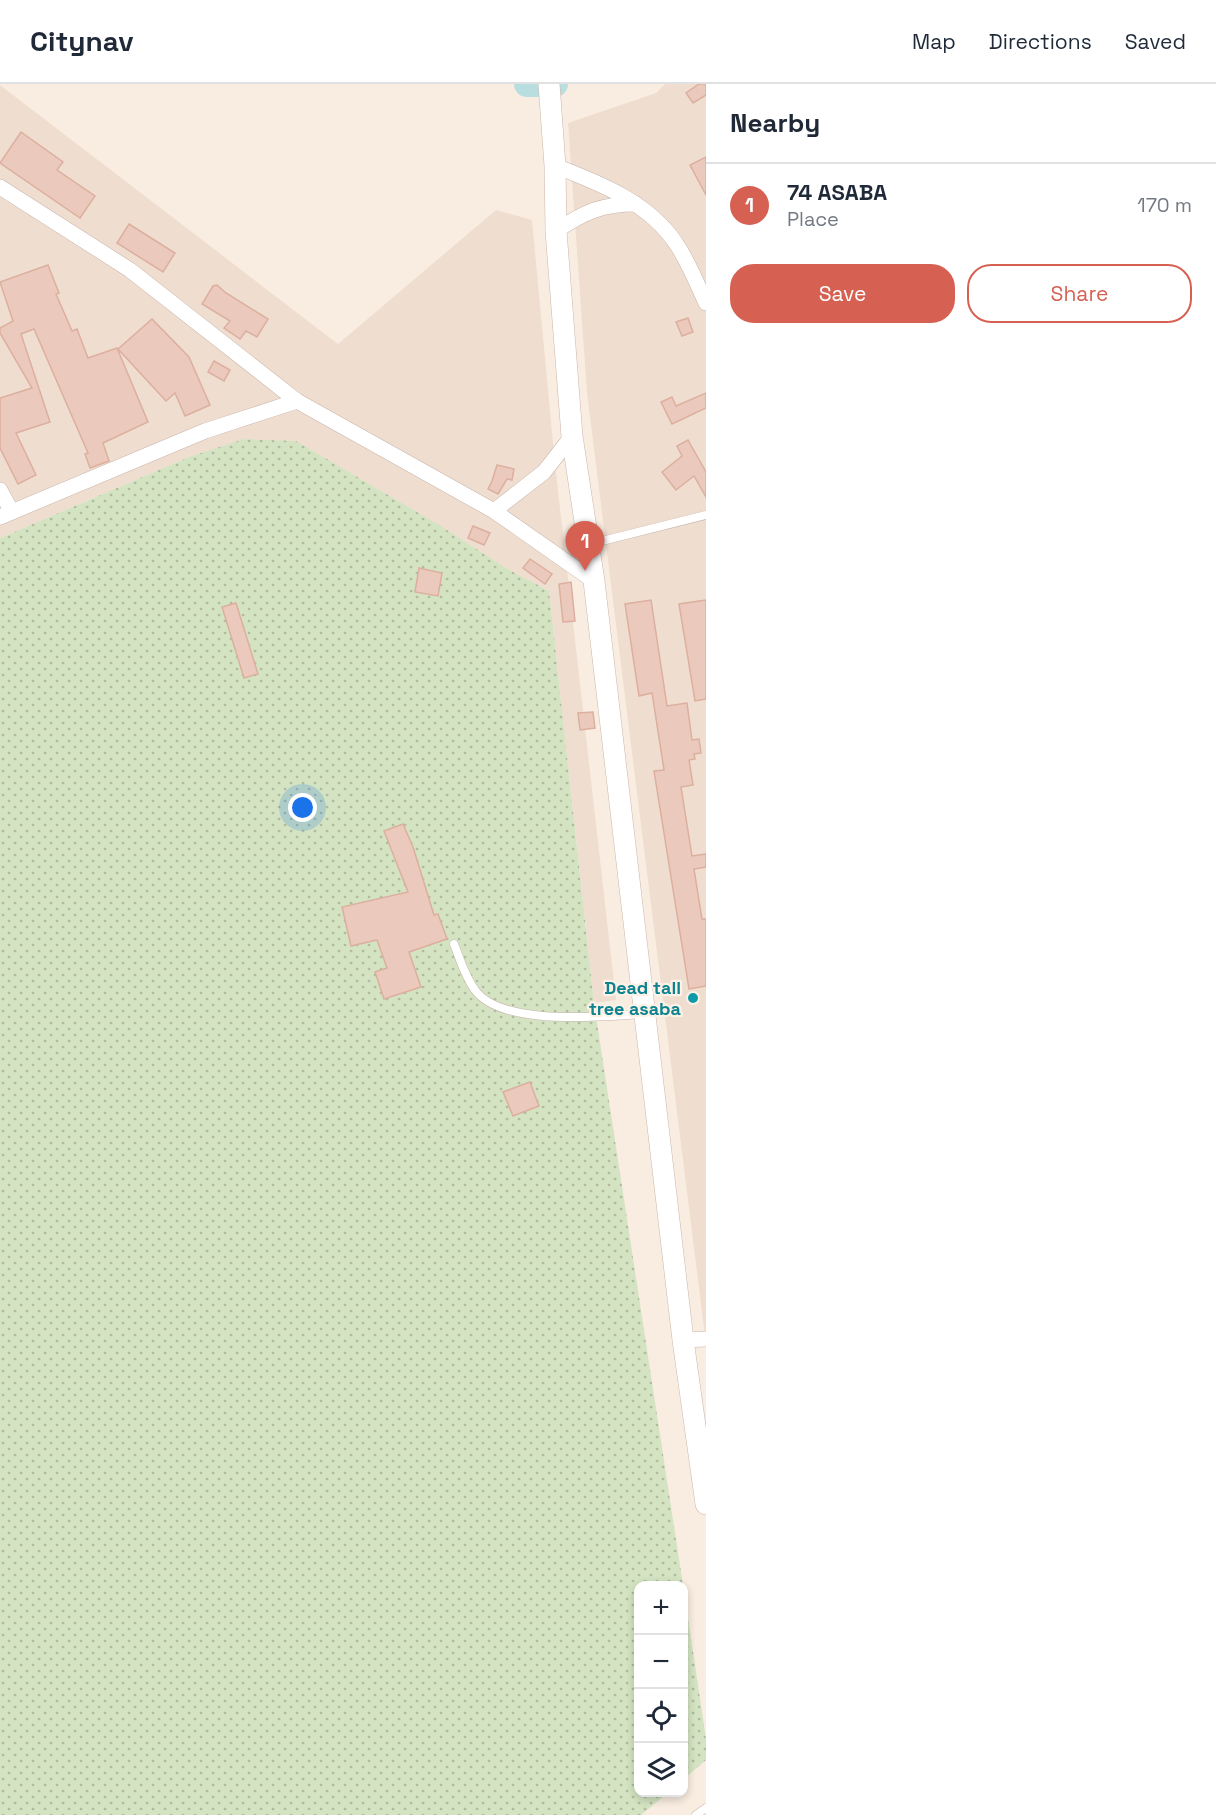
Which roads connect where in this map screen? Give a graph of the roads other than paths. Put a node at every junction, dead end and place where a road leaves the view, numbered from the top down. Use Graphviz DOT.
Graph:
graph roads {
  1 [pos="549,84"];
  2 [pos="555,166"];
  3 [pos="0,187"];
  4 [pos="638,204"];
  5 [pos="556,231"];
  6 [pos="706,303"];
  7 [pos="297,401"];
  8 [pos="573,436"];
  9 [pos="0,490"];
  10 [pos="494,511"];
  11 [pos="6,514"];
  12 [pos="706,515"];
  13 [pos="588,544"];
  14 [pos="594,580"];
  15 [pos="454,944"];
  16 [pos="645,1014"];
  17 [pos="706,1339"];
  18 [pos="683,1340"];
  19 [pos="706,1504"];
  20 [pos="706,1808"];
  21 [pos="696,1815"];
  1 -- 2 [label="main road"];
  2 -- 4 [label="street"];
  2 -- 5 [label="main road"];
  3 -- 7 [label="street"];
  4 -- 5 [label="street"];
  4 -- 6 [label="street"];
  5 -- 8 [label="main road"];
  7 -- 10 [label="street"];
  7 -- 11 [label="street"];
  8 -- 10 [label="street"];
  8 -- 13 [label="main road"];
  9 -- 11 [label="street"];
  10 -- 14 [label="street"];
  12 -- 13 [label="lane"];
  13 -- 14 [label="main road"];
  14 -- 16 [label="main road"];
  15 -- 16 [label="lane"];
  16 -- 18 [label="main road"];
  17 -- 18 [label="street"];
  18 -- 19 [label="main road"];
  20 -- 21 [label="lane"];
}
